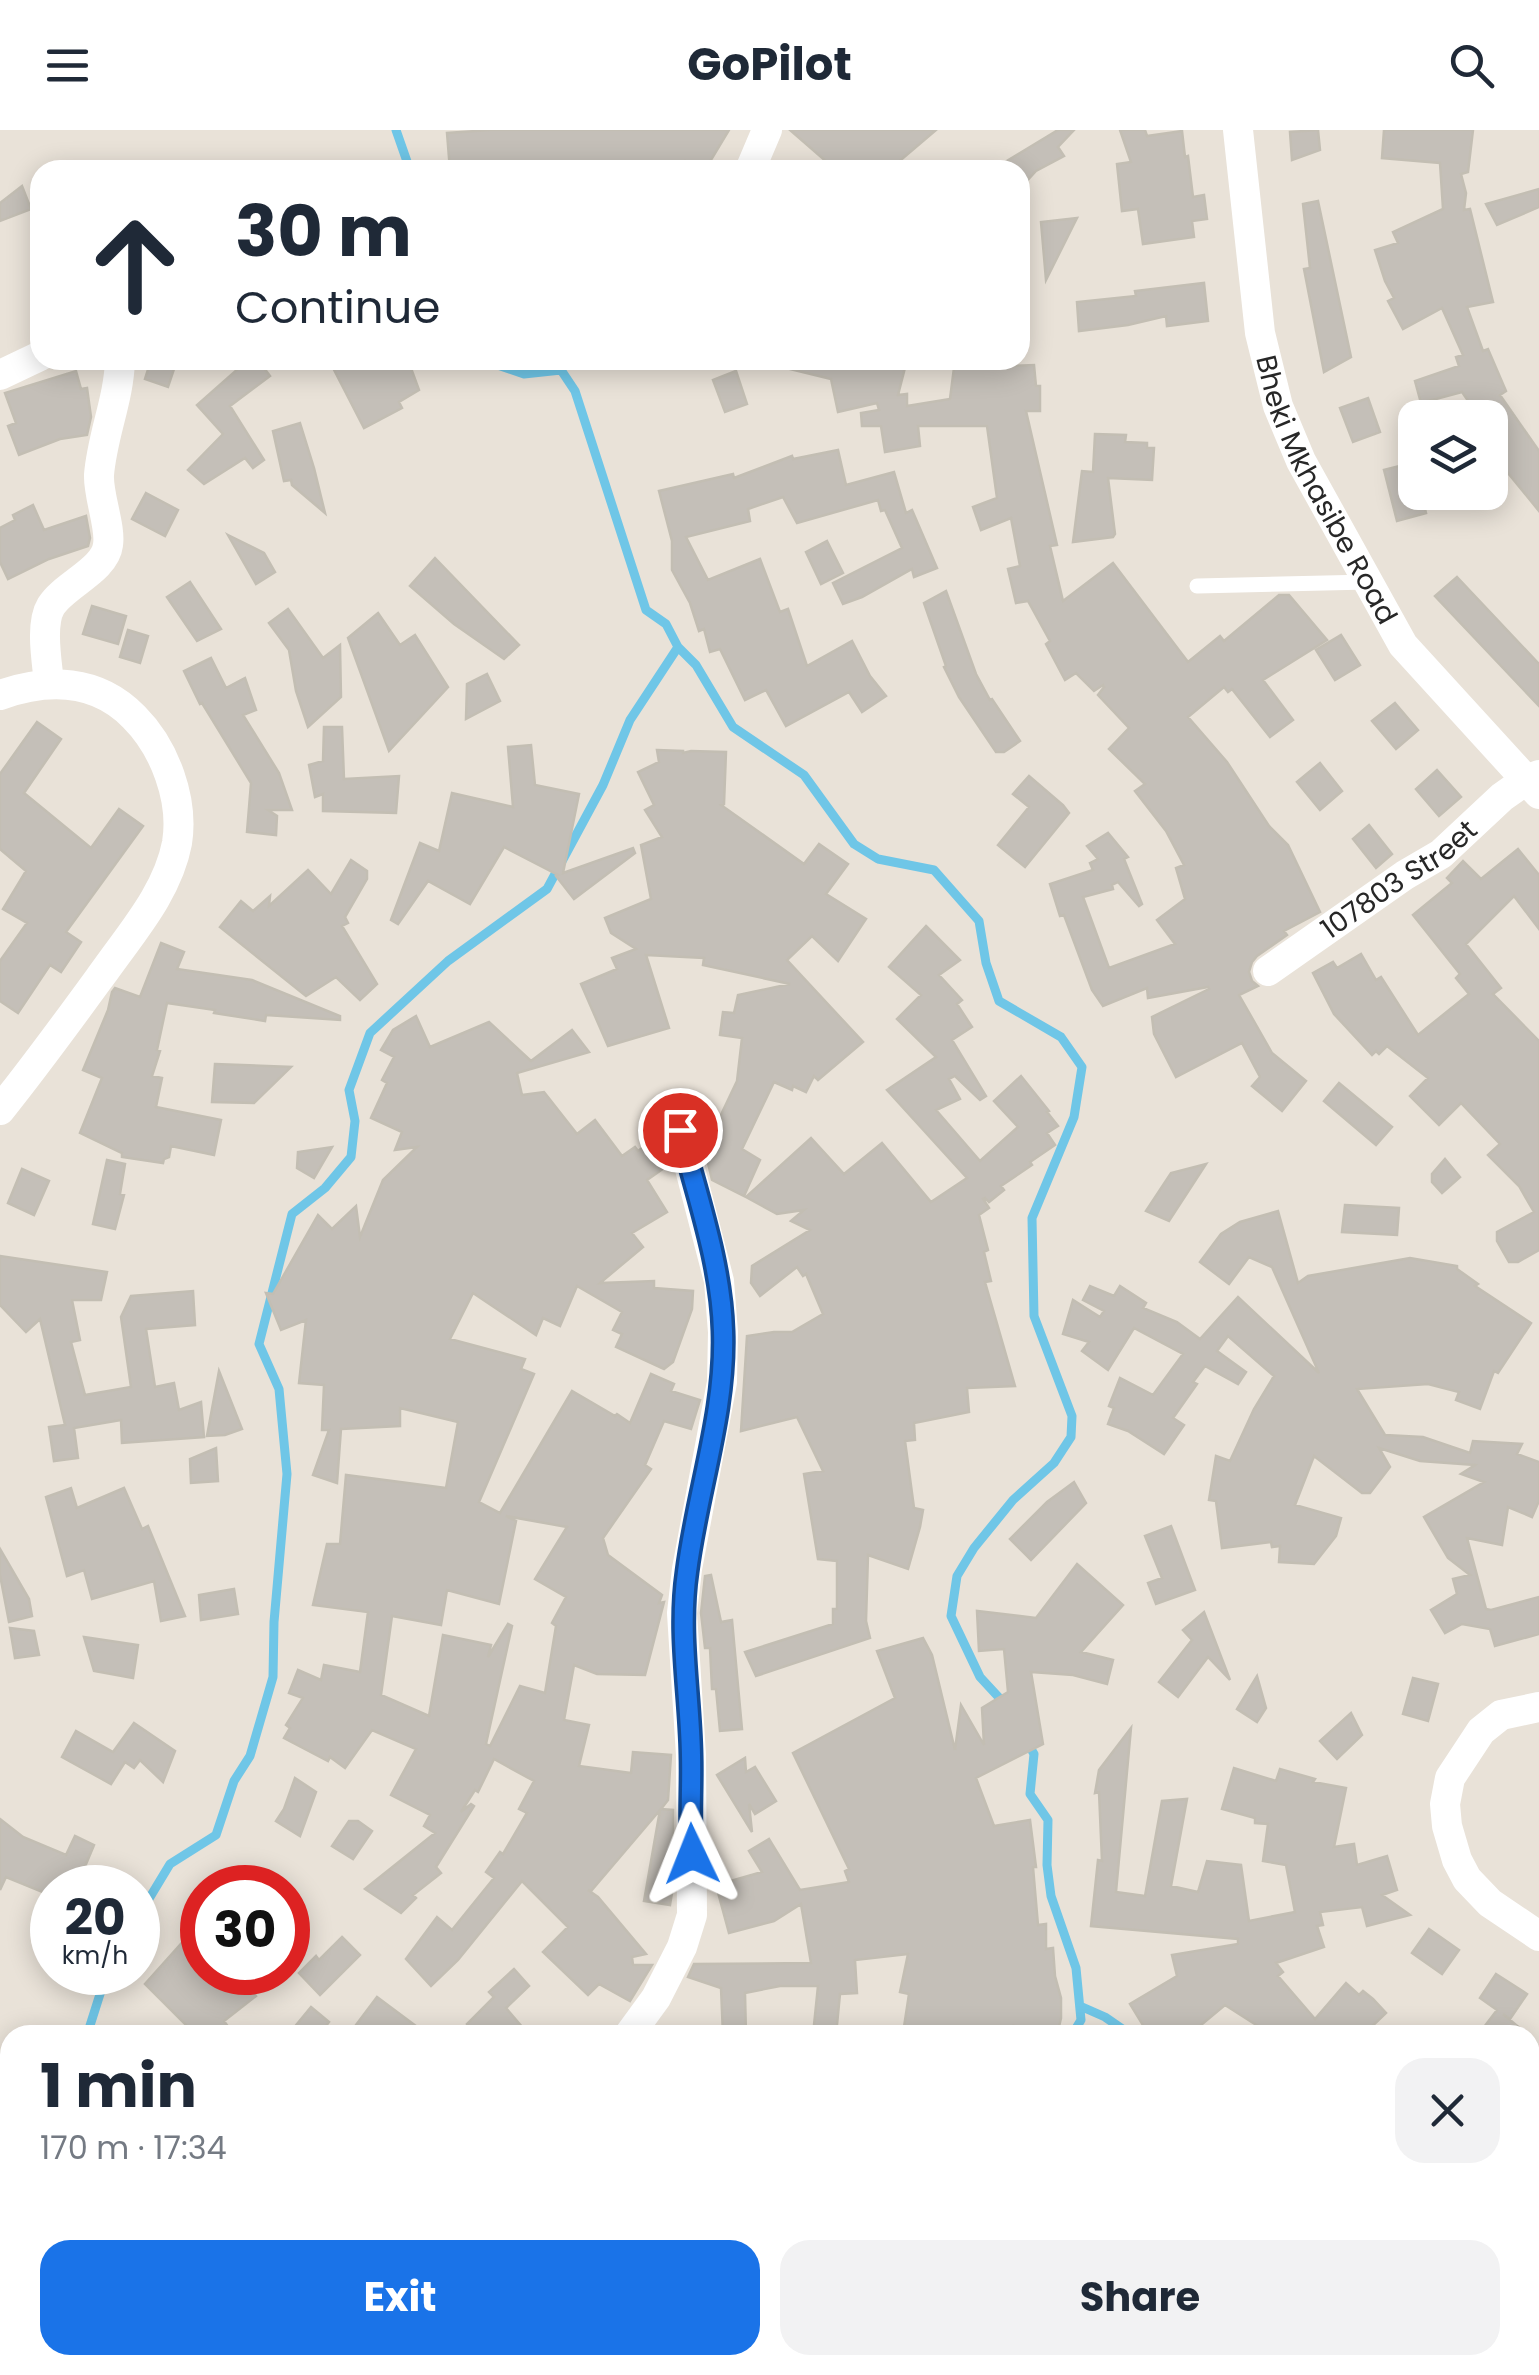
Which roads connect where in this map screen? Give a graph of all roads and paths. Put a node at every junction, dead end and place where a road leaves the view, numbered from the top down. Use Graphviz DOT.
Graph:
graph roads {
  1 [pos="767,130"];
  2 [pos="1238,130"];
  3 [pos="754,160"];
  4 [pos="30,361"];
  5 [pos="120,370"];
  6 [pos="0,375"];
  7 [pos="1369,582"];
  8 [pos="1197,586"];
  9 [pos="49,683"];
  10 [pos="0,694"];
  11 [pos="1535,783"];
  12 [pos="1268,971"];
  13 [pos="0,1110"];
  14 [pos="680,1130"];
  15 [pos="1539,1707"];
  16 [pos="1539,1936"];
  17 [pos="636,2025"];
  1 -- 3 [label="street"];
  2 -- 7 [label="street, Bheki Mkhasibe Road"];
  4 -- 6 [label="street"];
  5 -- 9 [label="street"];
  7 -- 8 [label="lane"];
  7 -- 11 [label="street, Bheki Mkhasibe Road"];
  9 -- 10 [label="street"];
  9 -- 13 [label="street"];
  11 -- 12 [label="street, 107803 Street"];
  14 -- 17 [label="street"];
  15 -- 16 [label="street"];
}
